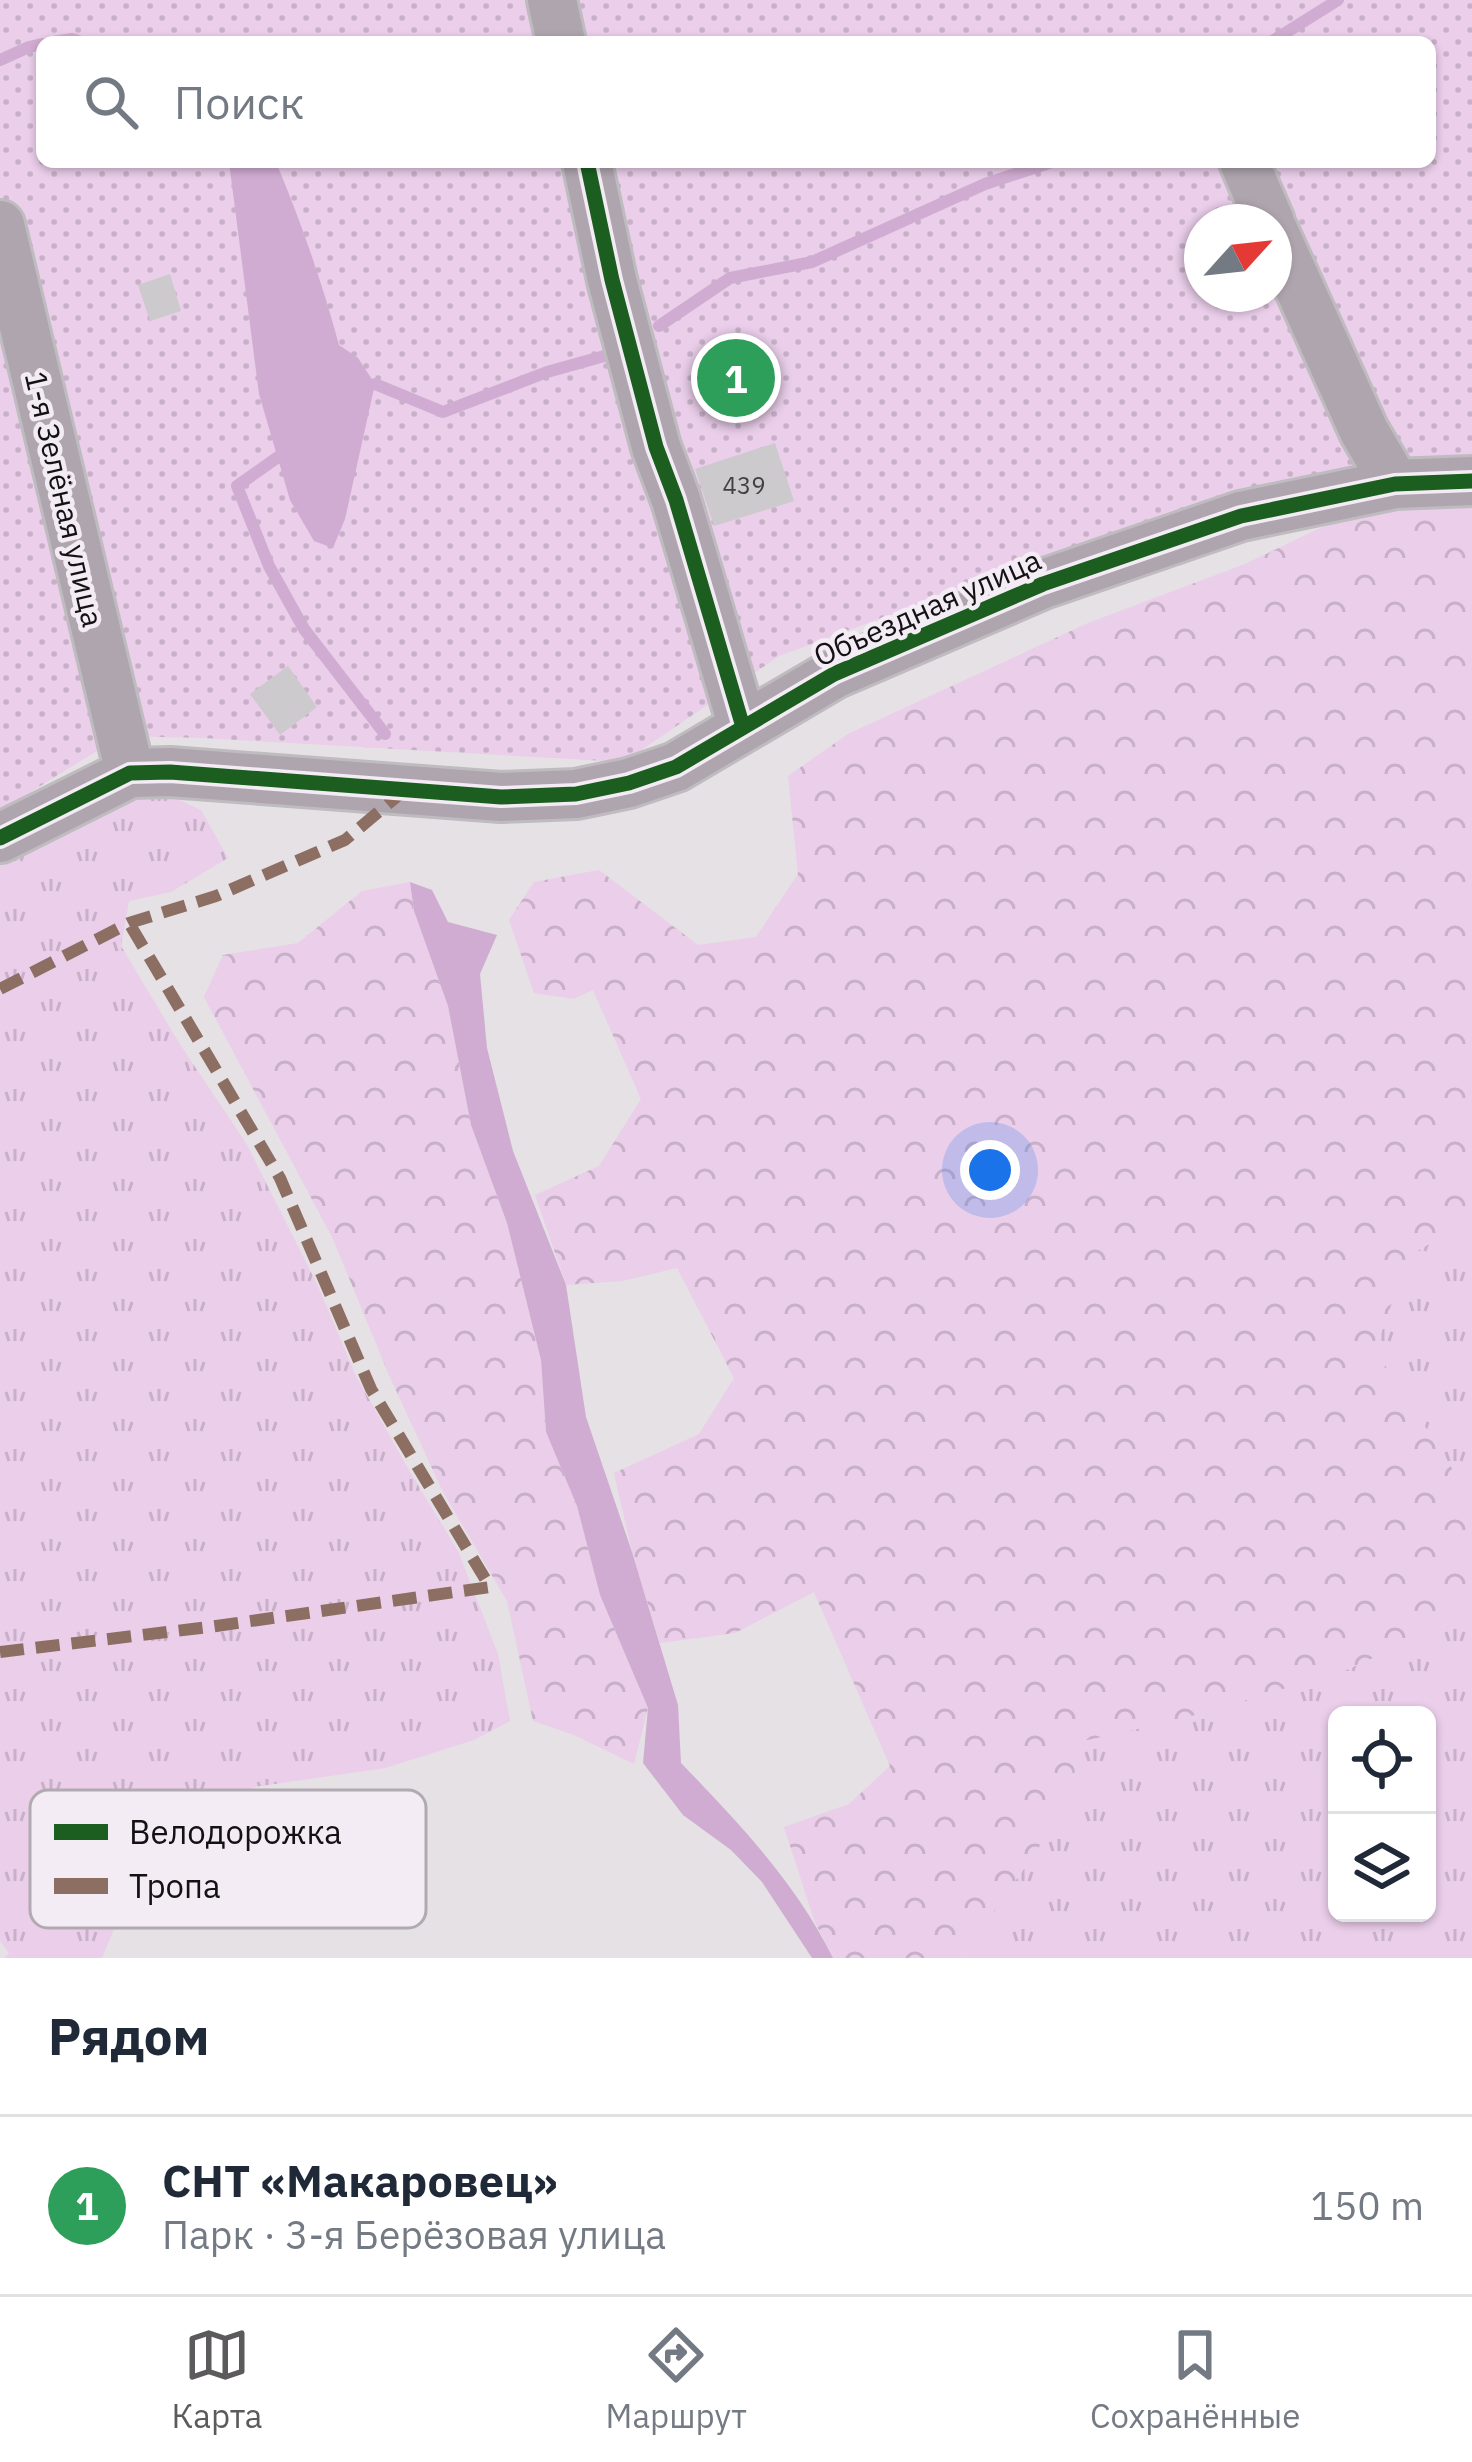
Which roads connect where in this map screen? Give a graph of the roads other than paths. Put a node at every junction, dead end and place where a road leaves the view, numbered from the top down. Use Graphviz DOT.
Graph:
graph roads {
  1 [pos="553,0"];
  2 [pos="561,36"];
  3 [pos="588,168"];
  4 [pos="1247,168"];
  5 [pos="1262,204"];
  6 [pos="0,225"];
  7 [pos="1292,272"];
  8 [pos="1472,481"];
  9 [pos="1395,484"];
  10 [pos="743,728"];
  11 [pos="130,773"];
  12 [pos="0,838"];
  1 -- 2 [label="street"];
  3 -- 10 [label="street"];
  4 -- 5 [label="street"];
  6 -- 11 [label="street, 1-я Зелёная улица"];
  7 -- 9 [label="street"];
  8 -- 9 [label="street, Объездная улица"];
  9 -- 10 [label="street, Объездная улица"];
  10 -- 11 [label="street, Объездная улица"];
  11 -- 12 [label="street, Объездная улица"];
}
